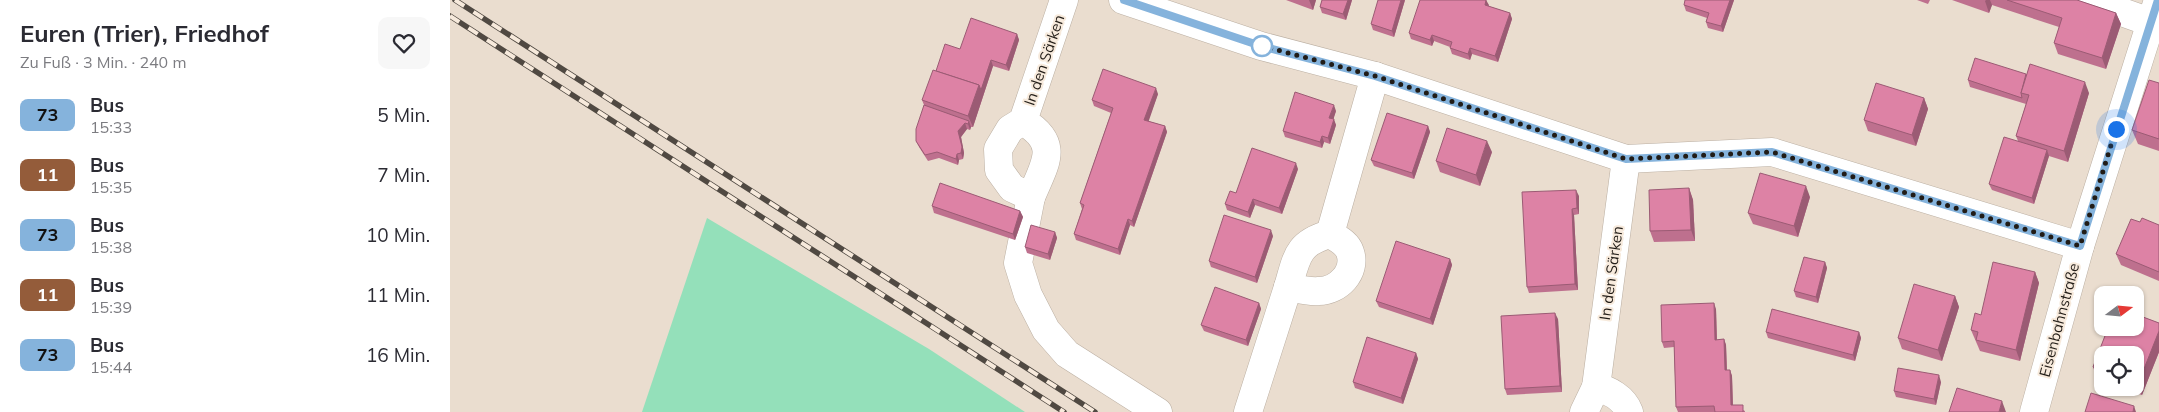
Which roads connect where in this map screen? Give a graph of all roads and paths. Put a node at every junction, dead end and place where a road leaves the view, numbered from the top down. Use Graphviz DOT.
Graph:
graph roads {
  1 [pos="1064,0"];
  2 [pos="1124,0"];
  3 [pos="2088,0"];
  4 [pos="2154,11"];
  5 [pos="2149,58"];
  6 [pos="1375,76"];
  7 [pos="1023,121"];
  8 [pos="1626,159"];
  9 [pos="1031,198"];
  10 [pos="1330,234"];
  11 [pos="2080,246"];
  12 [pos="1288,287"];
  13 [pos="1596,387"];
  14 [pos="1158,412"];
  15 [pos="1248,412"];
  16 [pos="1584,412"];
  17 [pos="1629,412"];
  18 [pos="2034,412"];
  1 -- 7 [label="street, In den Särken"];
  2 -- 6 [label="street"];
  3 -- 4 [label="street"];
  4 -- 5 [label="street, Eisenbahnstraße"];
  5 -- 11 [label="street, Eisenbahnstraße"];
  6 -- 8 [label="street"];
  6 -- 10 [label="street"];
  7 -- 9 [label="street, In den Särken"];
  7 -- 9 [label="street, In den Särken"];
  8 -- 11 [label="street"];
  8 -- 13 [label="street, In den Särken"];
  9 -- 14 [label="street"];
  10 -- 12 [label="street"];
  10 -- 12 [label="street"];
  11 -- 18 [label="street, Eisenbahnstraße"];
  12 -- 15 [label="street"];
  13 -- 16 [label="street, In den Särken"];
  13 -- 17 [label="street"];
}
